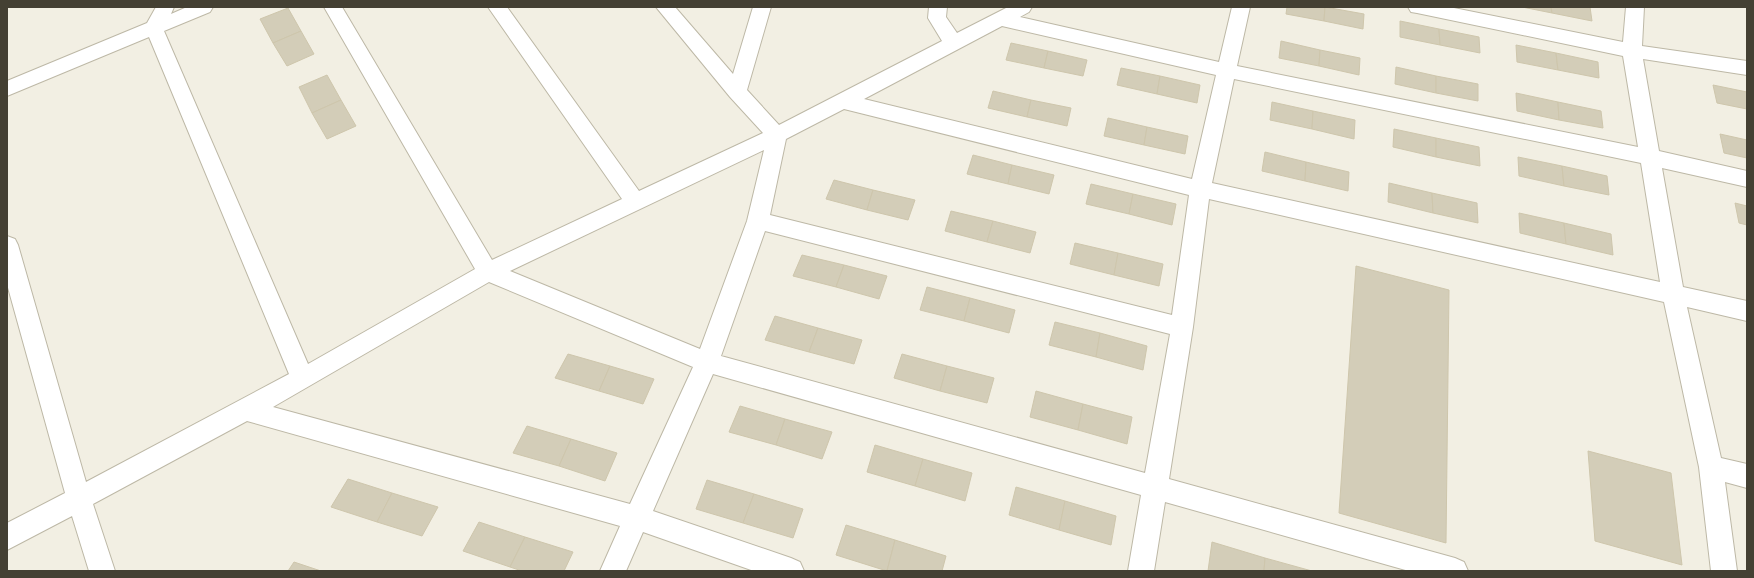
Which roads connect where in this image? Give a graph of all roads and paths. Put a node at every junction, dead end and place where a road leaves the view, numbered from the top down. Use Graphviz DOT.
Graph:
graph roads {
  1 [pos="165,7"];
  2 [pos="204,7"];
  3 [pos="333,7"];
  4 [pos="497,7"];
  5 [pos="665,7"];
  6 [pos="762,7"];
  7 [pos="938,7"];
  8 [pos="1023,7"];
  9 [pos="1241,7"];
  10 [pos="1417,7"];
  11 [pos="1635,7"];
  12 [pos="1001,19"];
  13 [pos="154,28"];
  14 [pos="954,44"];
  15 [pos="1632,51"];
  16 [pos="1747,68"];
  17 [pos="1228,71"];
  18 [pos="7,89"];
  19 [pos="737,92"];
  20 [pos="844,100"];
  21 [pos="777,135"];
  22 [pos="1650,157"];
  23 [pos="1747,179"];
  24 [pos="1200,189"];
  25 [pos="635,202"];
  26 [pos="758,221"];
  27 [pos="7,245"];
  28 [pos="488,272"];
  29 [pos="1673,294"];
  30 [pos="1747,310"];
  31 [pos="1182,327"];
  32 [pos="707,362"];
  33 [pos="303,379"];
  34 [pos="245,410"];
  35 [pos="1711,467"];
  36 [pos="1747,476"];
  37 [pos="1155,488"];
  38 [pos="79,499"];
  39 [pos="637,518"];
  40 [pos="7,537"];
  41 [pos="102,571"];
  42 [pos="613,571"];
  43 [pos="791,571"];
  44 [pos="1141,571"];
  45 [pos="1455,571"];
  46 [pos="1724,571"];
  1 -- 13 [label="street"];
  2 -- 13 [label="street"];
  3 -- 28 [label="street"];
  4 -- 25 [label="street"];
  5 -- 19 [label="street"];
  6 -- 19 [label="street"];
  7 -- 14 [label="street"];
  8 -- 12 [label="street"];
  9 -- 17 [label="street"];
  10 -- 15 [label="street"];
  11 -- 15 [label="street"];
  12 -- 14 [label="street"];
  12 -- 17 [label="street"];
  13 -- 18 [label="street"];
  13 -- 33 [label="street"];
  14 -- 20 [label="street"];
  15 -- 16 [label="street"];
  15 -- 22 [label="street"];
  17 -- 22 [label="street"];
  17 -- 24 [label="street"];
  19 -- 21 [label="street"];
  20 -- 21 [label="street"];
  20 -- 24 [label="street"];
  21 -- 25 [label="street"];
  21 -- 26 [label="street"];
  22 -- 23 [label="street"];
  22 -- 29 [label="street"];
  24 -- 29 [label="street"];
  24 -- 31 [label="street"];
  25 -- 28 [label="street"];
  26 -- 31 [label="street"];
  26 -- 32 [label="street"];
  27 -- 38 [label="street"];
  28 -- 32 [label="street"];
  28 -- 33 [label="street"];
  29 -- 30 [label="street"];
  29 -- 35 [label="street"];
  31 -- 37 [label="street"];
  32 -- 37 [label="street"];
  32 -- 39 [label="street"];
  33 -- 34 [label="street"];
  34 -- 38 [label="street"];
  34 -- 39 [label="street"];
  35 -- 36 [label="street"];
  35 -- 46 [label="street"];
  37 -- 44 [label="street"];
  37 -- 45 [label="street"];
  38 -- 40 [label="street"];
  38 -- 41 [label="street"];
  39 -- 42 [label="street"];
  39 -- 43 [label="street"];
}
